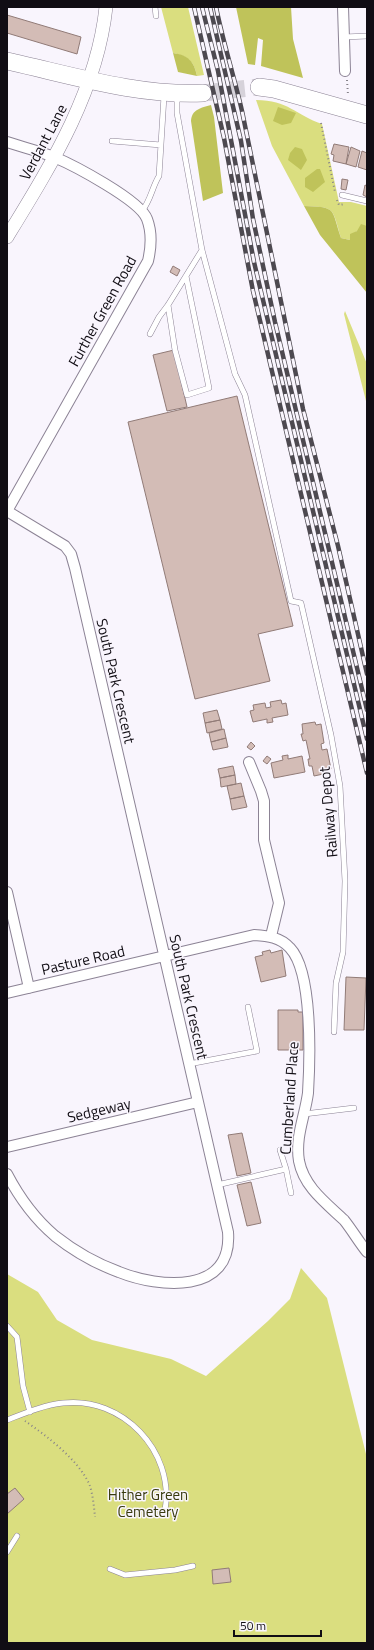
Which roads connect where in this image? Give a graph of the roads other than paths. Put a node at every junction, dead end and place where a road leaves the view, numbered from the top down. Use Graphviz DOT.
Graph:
graph roads {
  1 [pos="106,7"];
  2 [pos="155,7"];
  3 [pos="342,7"];
  4 [pos="156,16"];
  5 [pos="367,36"];
  6 [pos="344,37"];
  7 [pos="7,61"];
  8 [pos="345,71"];
  9 [pos="91,80"];
  10 [pos="259,87"];
  11 [pos="171,93"];
  12 [pos="203,93"];
  13 [pos="367,115"];
  14 [pos="112,140"];
  15 [pos="7,142"];
  16 [pos="161,145"];
  17 [pos="54,157"];
  18 [pos="342,195"];
  19 [pos="367,201"];
  20 [pos="140,208"];
  21 [pos="7,237"];
  22 [pos="202,250"];
  23 [pos="186,276"];
  24 [pos="168,305"];
  25 [pos="150,334"];
  26 [pos="7,511"];
  27 [pos="249,762"];
  28 [pos="7,892"];
  29 [pos="271,936"];
  30 [pos="165,956"];
  31 [pos="29,988"];
  32 [pos="7,993"];
  33 [pos="248,1007"];
  34 [pos="334,1032"];
  35 [pos="189,1064"];
  36 [pos="198,1102"];
  37 [pos="354,1108"];
  38 [pos="303,1114"];
  39 [pos="7,1147"];
  40 [pos="280,1150"];
  41 [pos="286,1169"];
  42 [pos="7,1174"];
  43 [pos="217,1185"];
  44 [pos="291,1193"];
  45 [pos="367,1252"];
  46 [pos="7,1326"];
  47 [pos="30,1412"];
  48 [pos="7,1420"];
  49 [pos="166,1510"];
  50 [pos="17,1536"];
  51 [pos="7,1552"];
  52 [pos="193,1566"];
  53 [pos="110,1569"];
  1 -- 9 [label="street, Verdant Lane"];
  2 -- 4 [label="lane"];
  3 -- 6 [label="street"];
  5 -- 6 [label="lane"];
  6 -- 8 [label="street"];
  7 -- 9 [label="highway"];
  9 -- 11 [label="highway"];
  9 -- 17 [label="street, Verdant Lane"];
  10 -- 13 [label="highway"];
  11 -- 12 [label="highway"];
  11 -- 16 [label="lane"];
  11 -- 22 [label="lane"];
  14 -- 16 [label="lane"];
  15 -- 17 [label="street"];
  16 -- 20 [label="lane"];
  17 -- 20 [label="street"];
  17 -- 21 [label="street, Verdant Lane"];
  18 -- 19 [label="lane"];
  20 -- 26 [label="street, Further Green Road"];
  22 -- 23 [label="lane"];
  22 -- 34 [label="lane, Railway Depot"];
  23 -- 24 [label="lane"];
  23 -- 24 [label="lane"];
  24 -- 25 [label="lane"];
  26 -- 30 [label="street, South Park Crescent"];
  27 -- 29 [label="street"];
  28 -- 31 [label="street"];
  29 -- 30 [label="street, Cumberland Place"];
  29 -- 38 [label="street, Cumberland Place"];
  30 -- 31 [label="street, Pasture Road"];
  30 -- 35 [label="street, South Park Crescent"];
  31 -- 32 [label="street, Pasture Road"];
  33 -- 35 [label="lane"];
  35 -- 36 [label="street, South Park Crescent"];
  36 -- 39 [label="street, Sedgeway"];
  36 -- 43 [label="street, South Park Crescent"];
  37 -- 38 [label="lane"];
  38 -- 45 [label="street, Cumberland Place"];
  40 -- 41 [label="lane"];
  41 -- 43 [label="lane"];
  41 -- 44 [label="lane"];
  42 -- 43 [label="street, South Park Crescent"];
  46 -- 47 [label="lane"];
  47 -- 48 [label="lane"];
  47 -- 49 [label="lane"];
  50 -- 51 [label="lane"];
  52 -- 53 [label="lane"];
}
